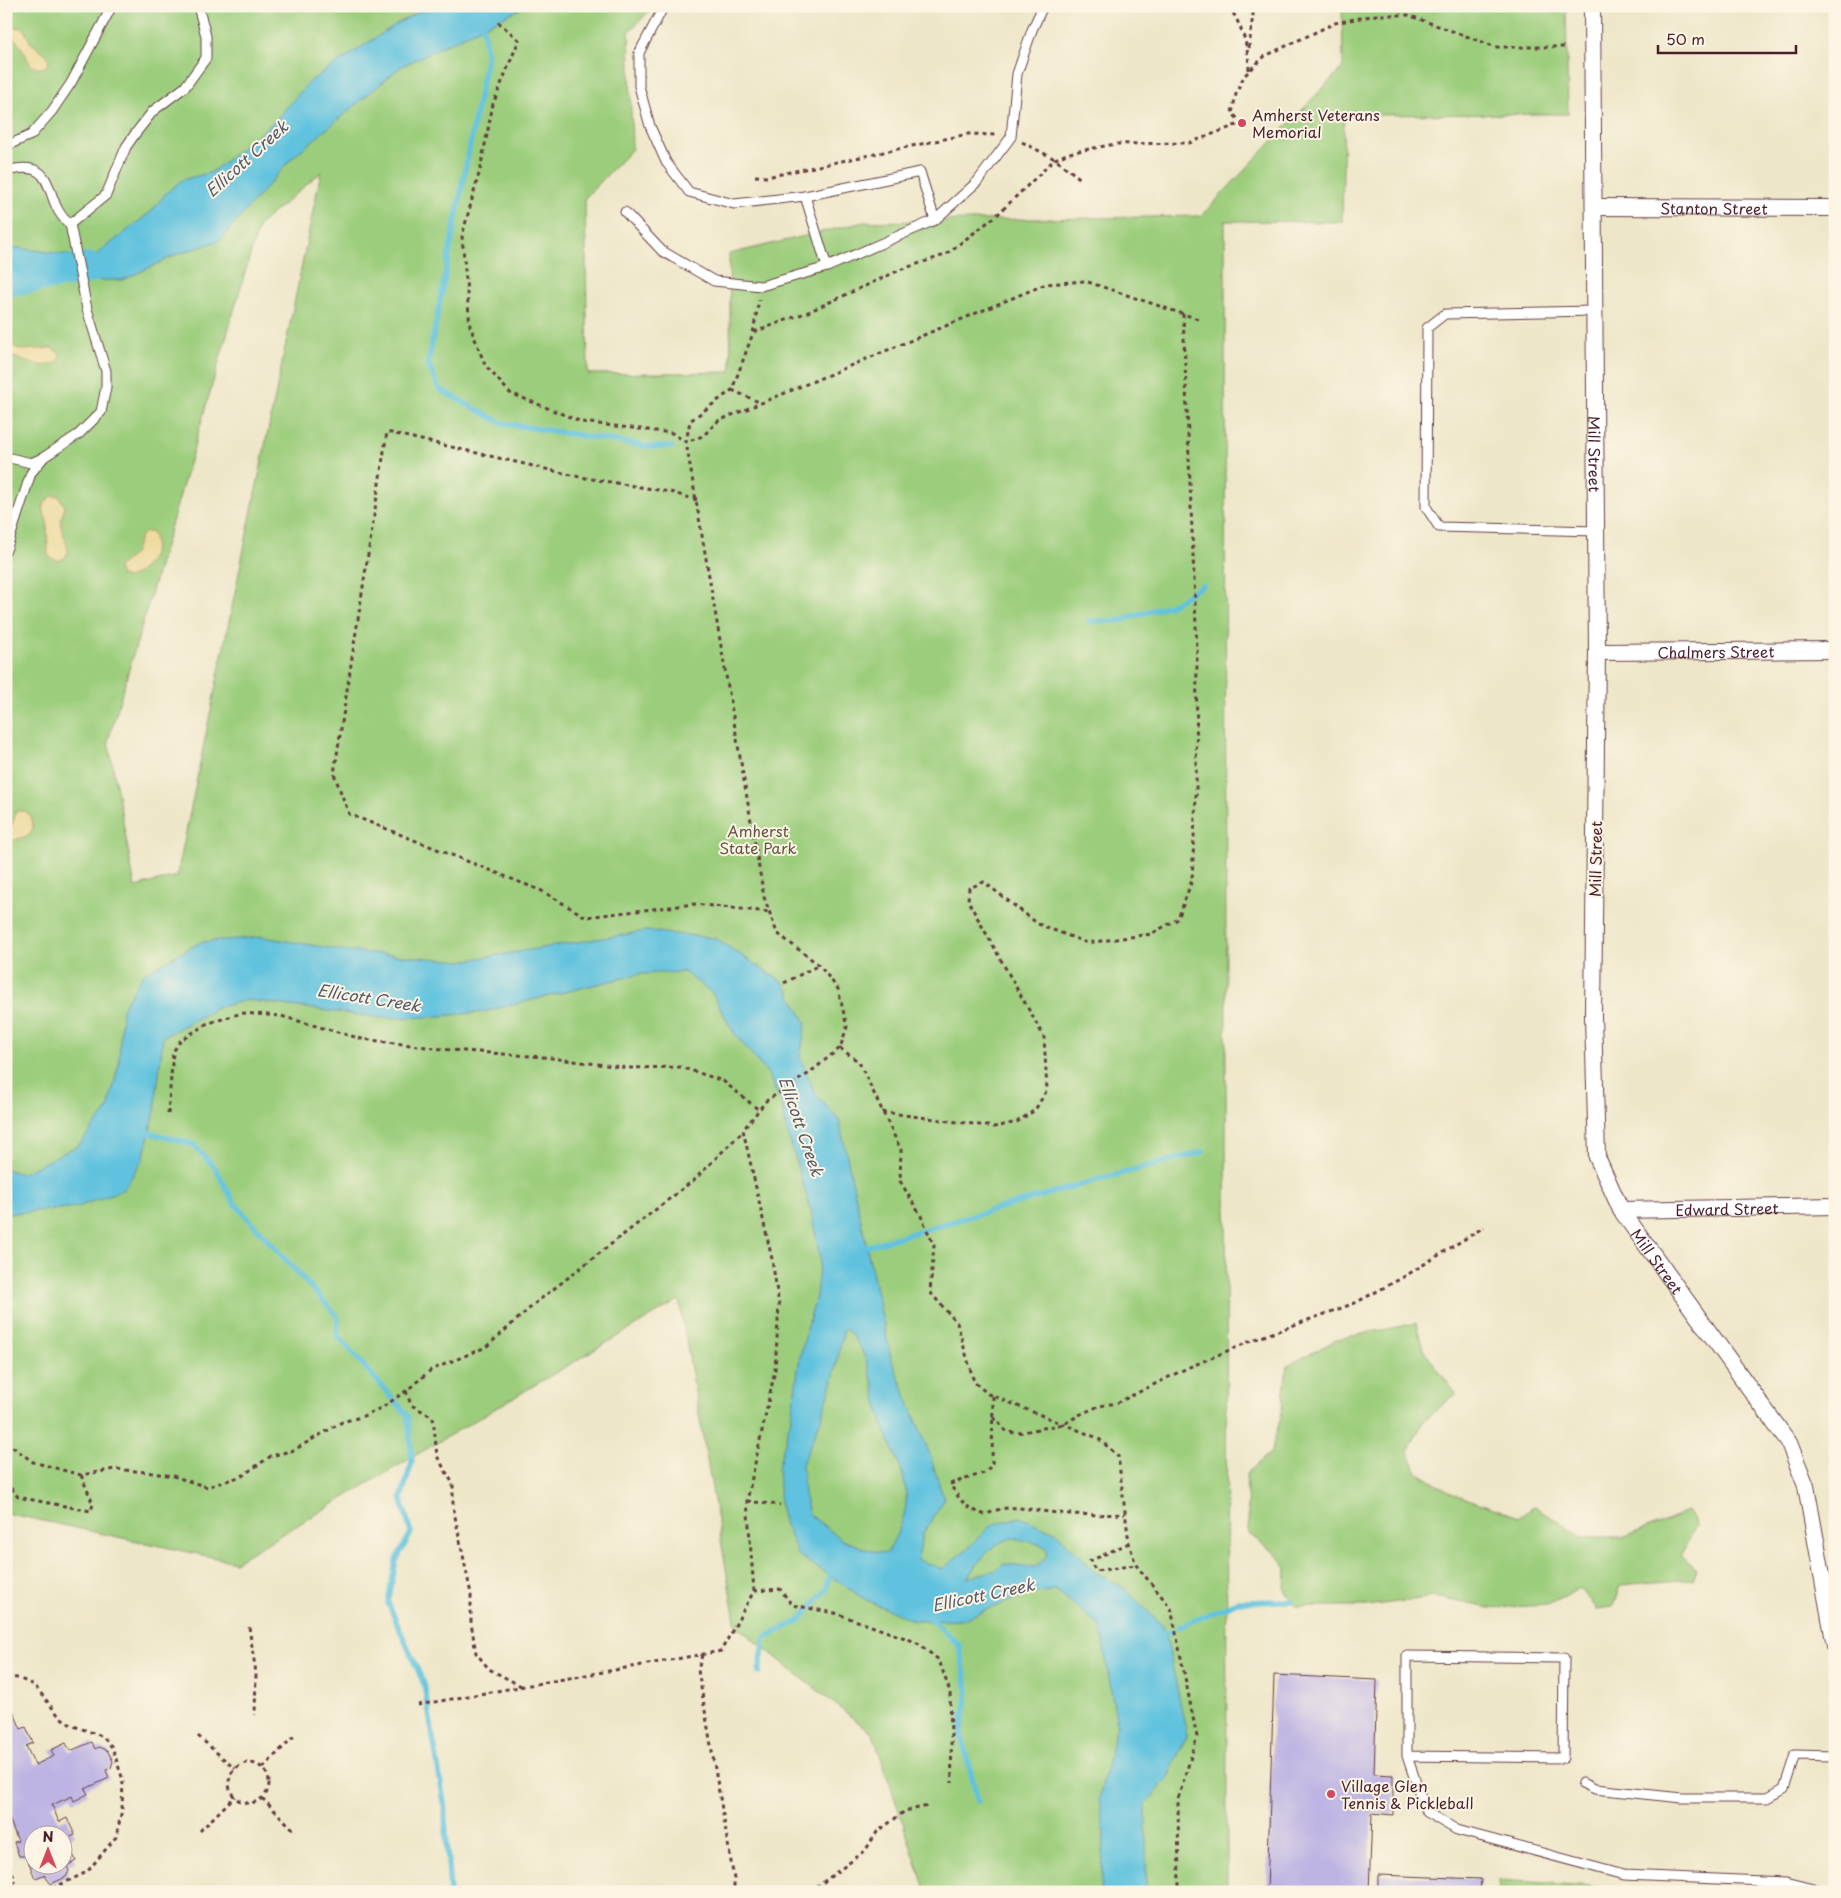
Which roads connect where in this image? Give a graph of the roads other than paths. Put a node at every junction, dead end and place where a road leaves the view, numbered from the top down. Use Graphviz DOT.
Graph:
graph roads {
  1 [pos="112,6"];
  2 [pos="198,6"];
  3 [pos="664,6"];
  4 [pos="1042,6"];
  5 [pos="1592,6"];
  6 [pos="6,146"];
  7 [pos="6,171"];
  8 [pos="805,196"];
  9 [pos="1594,207"];
  10 [pos="1835,208"];
  11 [pos="626,212"];
  12 [pos="935,220"];
  13 [pos="70,224"];
  14 [pos="827,267"];
  15 [pos="1595,311"];
  16 [pos="6,457"];
  17 [pos="44,457"];
  18 [pos="1596,531"];
  19 [pos="6,550"];
  20 [pos="1835,650"];
  21 [pos="1597,652"];
  22 [pos="1835,1206"];
  23 [pos="1621,1210"];
  24 [pos="1835,1646"];
  25 [pos="1408,1756"];
  26 [pos="1835,1756"];
  27 [pos="1582,1783"];
  28 [pos="1826,1892"];
  1 -- 6 [label="lane"];
  2 -- 13 [label="lane"];
  3 -- 8 [label="lane"];
  4 -- 12 [label="lane"];
  5 -- 9 [label="street, Mill Street"];
  7 -- 13 [label="lane"];
  8 -- 12 [label="lane"];
  8 -- 14 [label="lane"];
  9 -- 10 [label="street, Stanton Street"];
  9 -- 15 [label="street, Mill Street"];
  11 -- 14 [label="lane"];
  12 -- 14 [label="lane"];
  13 -- 17 [label="lane"];
  15 -- 18 [label="street, Mill Street"];
  15 -- 18 [label="lane"];
  16 -- 17 [label="lane"];
  17 -- 19 [label="lane"];
  18 -- 21 [label="street, Mill Street"];
  20 -- 21 [label="street, Chalmers Street"];
  21 -- 23 [label="street, Mill Street"];
  22 -- 23 [label="street, Edward Street"];
  23 -- 24 [label="street, Mill Street"];
  25 -- 25 [label="lane"];
  25 -- 28 [label="lane"];
  26 -- 27 [label="lane"];
}
